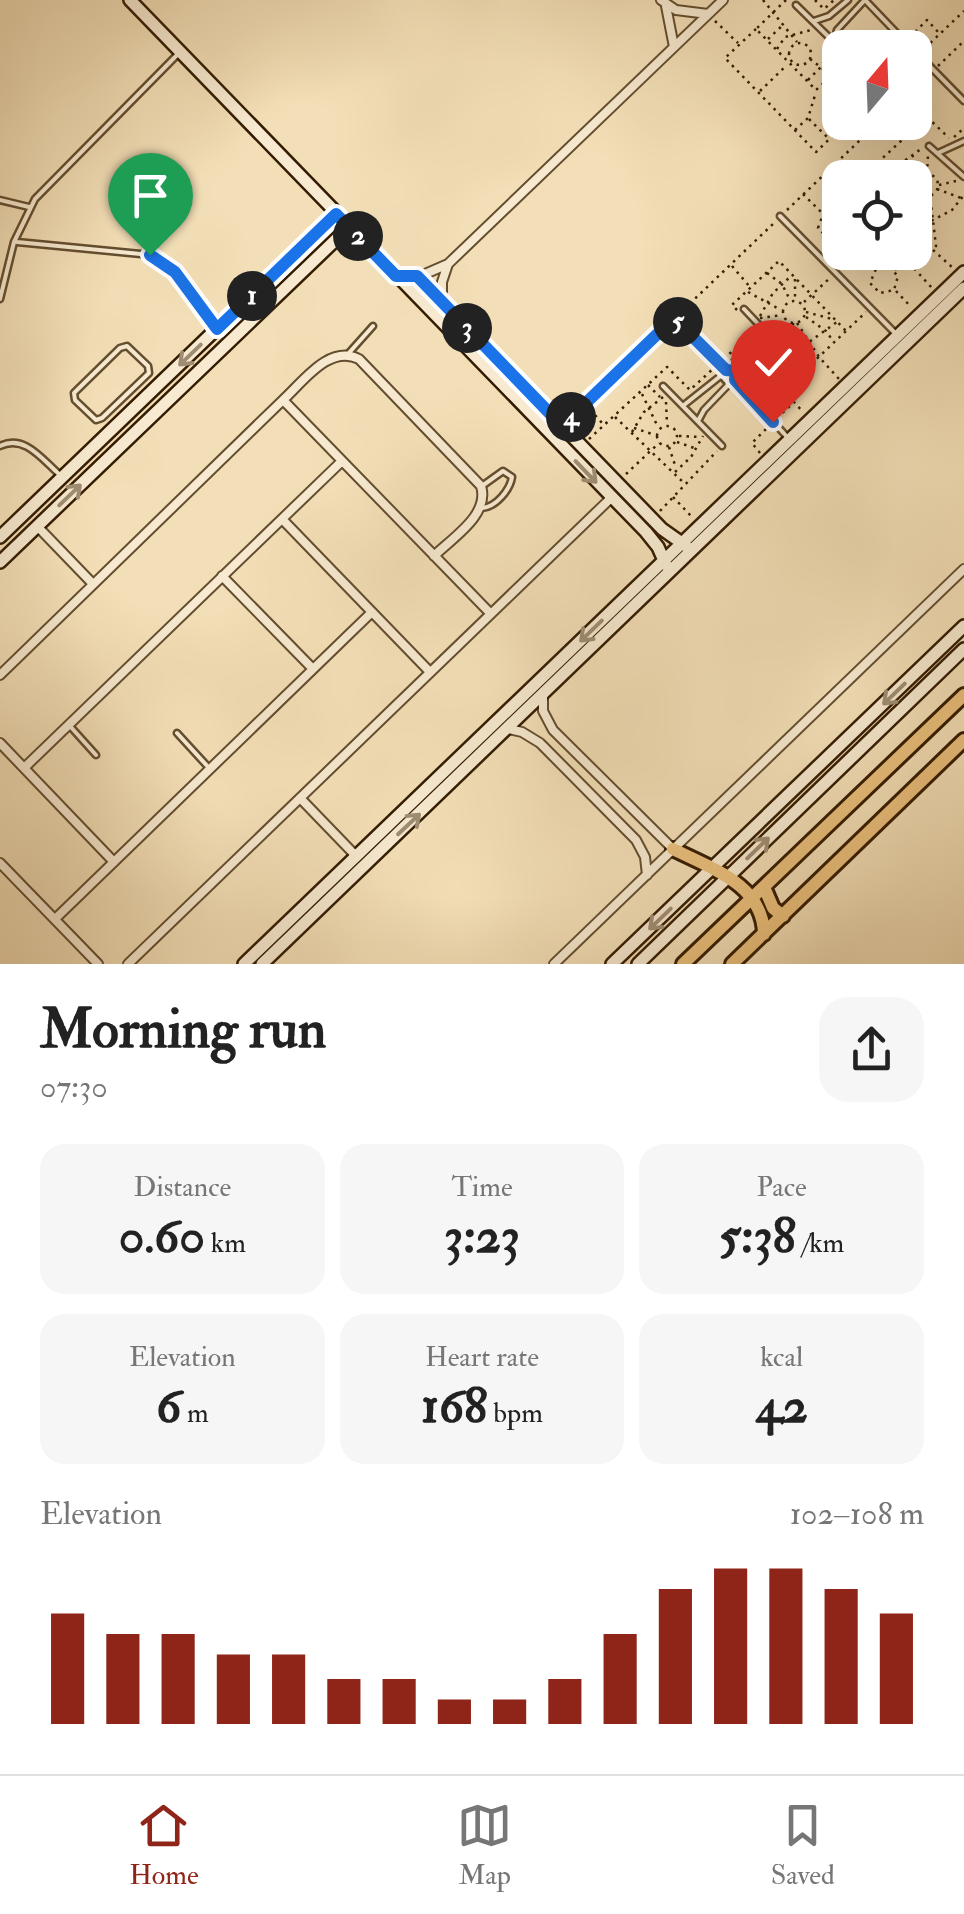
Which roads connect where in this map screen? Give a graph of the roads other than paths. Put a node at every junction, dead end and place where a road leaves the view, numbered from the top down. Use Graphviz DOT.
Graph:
graph roads {
  1 [pos="130,0"];
  2 [pos="722,0"];
  3 [pos="848,0"];
  4 [pos="864,1"];
  5 [pos="664,3"];
  6 [pos="796,5"];
  7 [pos="708,14"];
  8 [pos="812,21"];
  9 [pos="822,30"];
  10 [pos="838,30"];
  11 [pos="894,30"];
  12 [pos="674,47"];
  13 [pos="180,52"];
  14 [pos="932,68"];
  15 [pos="964,101"];
  16 [pos="964,141"];
  17 [pos="929,146"];
  18 [pos="938,153"];
  19 [pos="964,167"];
  20 [pos="963,177"];
  21 [pos="0,200"];
  22 [pos="29,207"];
  23 [pos="336,214"];
  24 [pos="780,216"];
  25 [pos="349,228"];
  26 [pos="14,242"];
  27 [pos="448,264"];
  28 [pos="958,271"];
  29 [pos="396,276"];
  30 [pos="417,276"];
  31 [pos="964,288"];
  32 [pos="0,298"];
  33 [pos="442,302"];
  34 [pos="744,309"];
  35 [pos="674,318"];
  36 [pos="373,326"];
  37 [pos="217,329"];
  38 [pos="763,329"];
  39 [pos="898,336"];
  40 [pos="780,346"];
  41 [pos="348,354"];
  42 [pos="794,362"];
  43 [pos="725,371"];
  44 [pos="734,379"];
  45 [pos="663,386"];
  46 [pos="125,396"];
  47 [pos="283,400"];
  48 [pos="682,405"];
  49 [pos="136,407"];
  50 [pos="698,421"];
  51 [pos="790,440"];
  52 [pos="0,446"];
  53 [pos="722,446"];
  54 [pos="342,461"];
  55 [pos="63,477"];
  56 [pos="481,486"];
  57 [pos="611,498"];
  58 [pos="482,508"];
  59 [pos="282,519"];
  60 [pos="37,526"];
  61 [pos="0,537"];
  62 [pos="688,546"];
  63 [pos="434,556"];
  64 [pos="664,560"];
  65 [pos="0,562"];
  66 [pos="964,569"];
  67 [pos="668,574"];
  68 [pos="222,576"];
  69 [pos="93,584"];
  70 [pos="372,612"];
  71 [pos="490,614"];
  72 [pos="964,626"];
  73 [pos="964,649"];
  74 [pos="313,670"];
  75 [pos="430,672"];
  76 [pos="0,675"];
  77 [pos="964,695"];
  78 [pos="542,697"];
  79 [pos="69,726"];
  80 [pos="509,730"];
  81 [pos="177,733"];
  82 [pos="964,740"];
  83 [pos="0,743"];
  84 [pos="96,754"];
  85 [pos="24,768"];
  86 [pos="210,769"];
  87 [pos="300,798"];
  88 [pos="672,849"];
  89 [pos="356,856"];
  90 [pos="114,862"];
  91 [pos="0,863"];
  92 [pos="712,869"];
  93 [pos="647,875"];
  94 [pos="727,877"];
  95 [pos="758,892"];
  96 [pos="783,916"];
  97 [pos="55,919"];
  98 [pos="764,934"];
  99 [pos="98,964"];
  100 [pos="128,964"];
  101 [pos="244,964"];
  102 [pos="262,964"];
  103 [pos="554,964"];
  104 [pos="612,964"];
  105 [pos="638,964"];
  106 [pos="683,964"];
  107 [pos="732,964"];
  1 -- 13 [label="street"];
  2 -- 7 [label="street"];
  3 -- 8 [label="lane"];
  4 -- 10 [label="lane"];
  4 -- 11 [label="lane"];
  5 -- 7 [label="street"];
  5 -- 12 [label="street"];
  6 -- 8 [label="lane"];
  7 -- 12 [label="street"];
  8 -- 9 [label="lane"];
  12 -- 27 [label="street"];
  13 -- 22 [label="lane"];
  13 -- 23 [label="street"];
  14 -- 15 [label="lane"];
  16 -- 18 [label="lane"];
  17 -- 18 [label="lane"];
  18 -- 20 [label="lane"];
  19 -- 20 [label="lane"];
  21 -- 22 [label="lane"];
  22 -- 26 [label="lane"];
  23 -- 25 [label="street"];
  23 -- 37 [label="street"];
  24 -- 39 [label="lane"];
  25 -- 29 [label="street"];
  60 -- 25 [label="street, one-way"];
  26 -- 32 [label="lane"];
  26 -- 37 [label="lane"];
  27 -- 30 [label="street"];
  27 -- 33 [label="street"];
  28 -- 39 [label="street"];
  29 -- 30 [label="street"];
  29 -- 57 [label="street, one-way"];
  30 -- 33 [label="street"];
  31 -- 62 [label="street"];
  33 -- 62 [label="street"];
  34 -- 38 [label="lane"];
  35 -- 43 [label="lane"];
  36 -- 41 [label="lane"];
  37 -- 49 [label="street, one-way"];
  38 -- 40 [label="lane"];
  38 -- 43 [label="lane"];
  39 -- 51 [label="street"];
  40 -- 42 [label="lane"];
  40 -- 44 [label="lane"];
  41 -- 47 [label="street"];
  41 -- 56 [label="street"];
  43 -- 44 [label="lane"];
  43 -- 44 [label="lane"];
  43 -- 48 [label="lane"];
  44 -- 50 [label="lane"];
  44 -- 51 [label="lane"];
  45 -- 48 [label="lane"];
  46 -- 46 [label="lane"];
  46 -- 49 [label="lane"];
  47 -- 54 [label="street"];
  47 -- 69 [label="street"];
  48 -- 50 [label="lane"];
  49 -- 55 [label="street"];
  50 -- 53 [label="lane"];
  51 -- 62 [label="street"];
  52 -- 55 [label="lane"];
  54 -- 59 [label="street"];
  54 -- 63 [label="street"];
  55 -- 61 [label="street"];
  56 -- 58 [label="street"];
  56 -- 58 [label="lane"];
  57 -- 64 [label="street"];
  57 -- 71 [label="street"];
  58 -- 63 [label="street"];
  59 -- 68 [label="street"];
  59 -- 70 [label="street"];
  60 -- 65 [label="street"];
  60 -- 69 [label="street"];
  62 -- 64 [label="street"];
  62 -- 67 [label="street"];
  63 -- 71 [label="street"];
  64 -- 67 [label="street"];
  64 -- 89 [label="street, one-way"];
  66 -- 88 [label="street"];
  67 -- 78 [label="street"];
  68 -- 74 [label="street"];
  68 -- 79 [label="street"];
  69 -- 76 [label="street"];
  70 -- 74 [label="street"];
  70 -- 75 [label="street"];
  71 -- 75 [label="street"];
  72 -- 92 [label="street, one-way"];
  94 -- 73 [label="street, one-way"];
  74 -- 86 [label="street"];
  75 -- 87 [label="street"];
  77 -- 95 [label="main road"];
  78 -- 80 [label="street"];
  78 -- 88 [label="street"];
  79 -- 84 [label="lane"];
  79 -- 85 [label="street"];
  80 -- 93 [label="street"];
  102 -- 80 [label="street, one-way"];
  81 -- 86 [label="lane"];
  82 -- 96 [label="main road"];
  83 -- 85 [label="street"];
  85 -- 90 [label="street"];
  86 -- 90 [label="street"];
  87 -- 89 [label="street"];
  87 -- 100 [label="street"];
  88 -- 92 [label="main road"];
  88 -- 93 [label="street"];
  89 -- 101 [label="street"];
  90 -- 97 [label="street"];
  91 -- 97 [label="street"];
  92 -- 94 [label="main road"];
  92 -- 104 [label="street, one-way"];
  93 -- 103 [label="street"];
  94 -- 95 [label="main road"];
  94 -- 105 [label="street"];
  95 -- 96 [label="main road"];
  95 -- 98 [label="main road"];
  95 -- 106 [label="main road"];
  96 -- 98 [label="main road"];
  97 -- 99 [label="street"];
  98 -- 107 [label="main road"];
}
